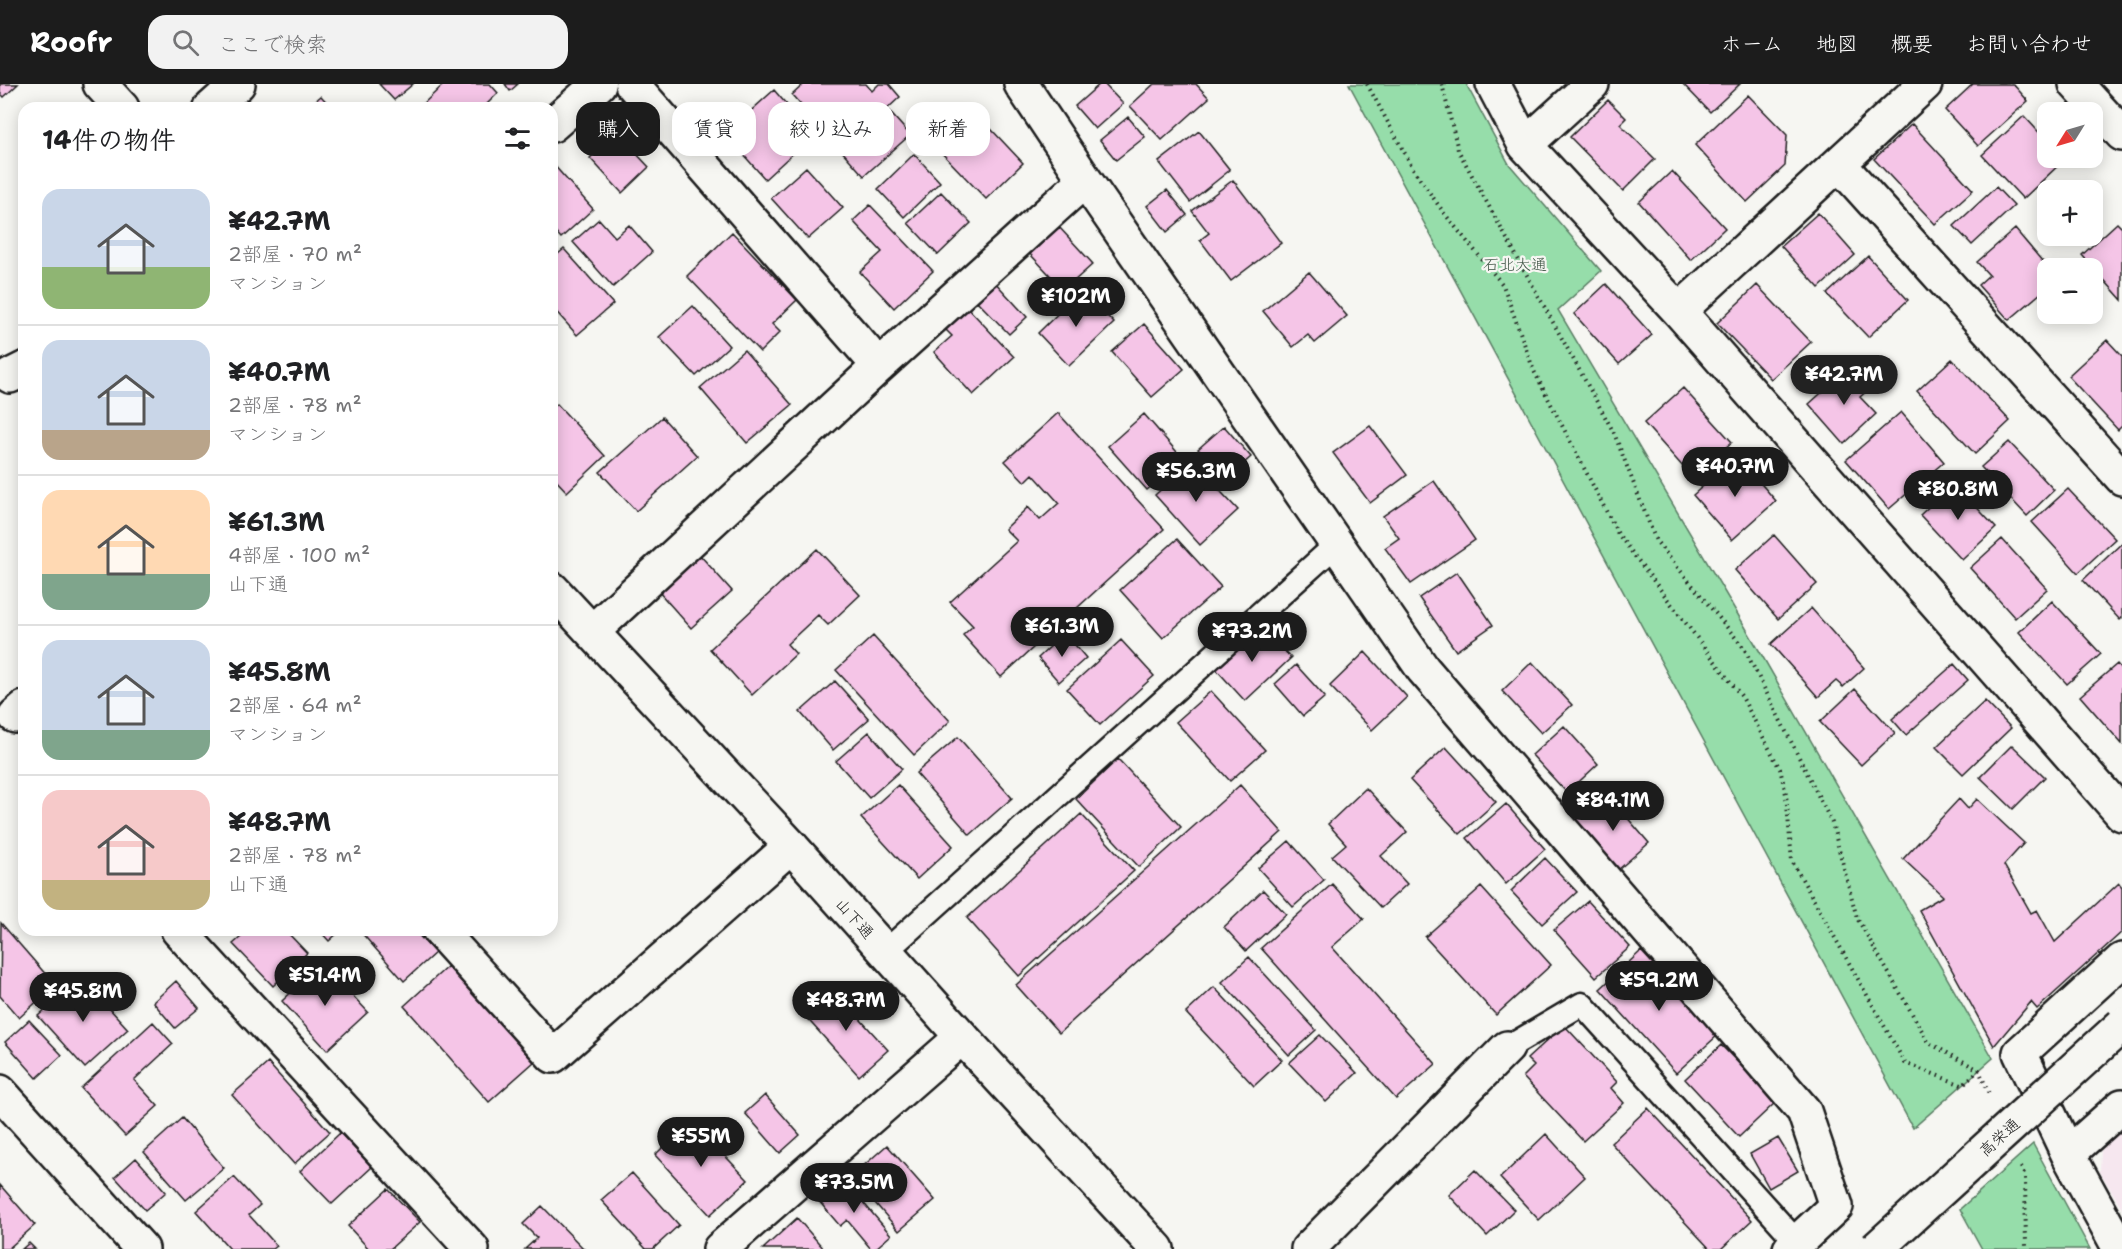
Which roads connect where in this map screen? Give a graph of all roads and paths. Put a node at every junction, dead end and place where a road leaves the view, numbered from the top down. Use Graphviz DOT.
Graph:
graph roads {
  1 [pos="100,84"];
  2 [pos="238,84"];
  3 [pos="599,84"];
  4 [pos="632,84"];
  5 [pos="1021,84"];
  6 [pos="1367,84"];
  7 [pos="1442,84"];
  8 [pos="1493,84"];
  9 [pos="1592,84"];
  10 [pos="1925,84"];
  11 [pos="2076,84"];
  12 [pos="116,102"];
  13 [pos="218,102"];
  14 [pos="558,120"];
  15 [pos="2122,134"];
  16 [pos="1525,145"];
  17 [pos="1839,164"];
  18 [pos="1085,180"];
  19 [pos="1679,310"];
  20 [pos="879,366"];
  21 [pos="2122,478"];
  22 [pos="1337,544"];
  23 [pos="558,595"];
  24 [pos="593,632"];
  25 [pos="2122,814"];
  26 [pos="791,846"];
  27 [pos="184,936"];
  28 [pos="445,936"];
  29 [pos="885,952"];
  30 [pos="2122,960"];
  31 [pos="2122,1025"];
  32 [pos="962,1037"];
  33 [pos="1507,1048"];
  34 [pos="1979,1070"];
  35 [pos="1993,1102"];
  36 [pos="4,1105"];
  37 [pos="2122,1106"];
  38 [pos="2068,1155"];
  39 [pos="2020,1166"];
  40 [pos="1793,1246"];
  41 [pos="142,1249"];
  42 [pos="472,1249"];
  43 [pos="720,1249"];
  44 [pos="1157,1249"];
  45 [pos="1308,1249"];
  46 [pos="1876,1249"];
  47 [pos="2026,1249"];
  48 [pos="2120,1249"];
  1 -- 12 [label="street"];
  2 -- 13 [label="street"];
  3 -- 14 [label="street"];
  4 -- 20 [label="street"];
  5 -- 18 [label="street"];
  6 -- 34 [label="path"];
  7 -- 34 [label="path"];
  8 -- 16 [label="street"];
  9 -- 16 [label="street"];
  10 -- 17 [label="street"];
  11 -- 15 [label="street"];
  16 -- 19 [label="street"];
  17 -- 19 [label="street"];
  17 -- 21 [label="street"];
  18 -- 20 [label="street"];
  18 -- 22 [label="street"];
  19 -- 25 [label="street"];
  20 -- 24 [label="street"];
  22 -- 29 [label="lane"];
  22 -- 40 [label="street"];
  23 -- 24 [label="street, 山下通"];
  24 -- 26 [label="street, 山下通"];
  26 -- 28 [label="street"];
  26 -- 29 [label="street, 山下通"];
  27 -- 42 [label="street"];
  29 -- 32 [label="street, 山下通"];
  30 -- 38 [label="street"];
  31 -- 46 [label="street, 高栄通, bridge"];
  32 -- 43 [label="street"];
  32 -- 44 [label="street, 山下通"];
  33 -- 40 [label="lane"];
  33 -- 45 [label="street"];
  34 -- 35 [label="path"];
  36 -- 41 [label="street"];
  37 -- 38 [label="street"];
  38 -- 48 [label="street"];
  39 -- 47 [label="path"];
}
